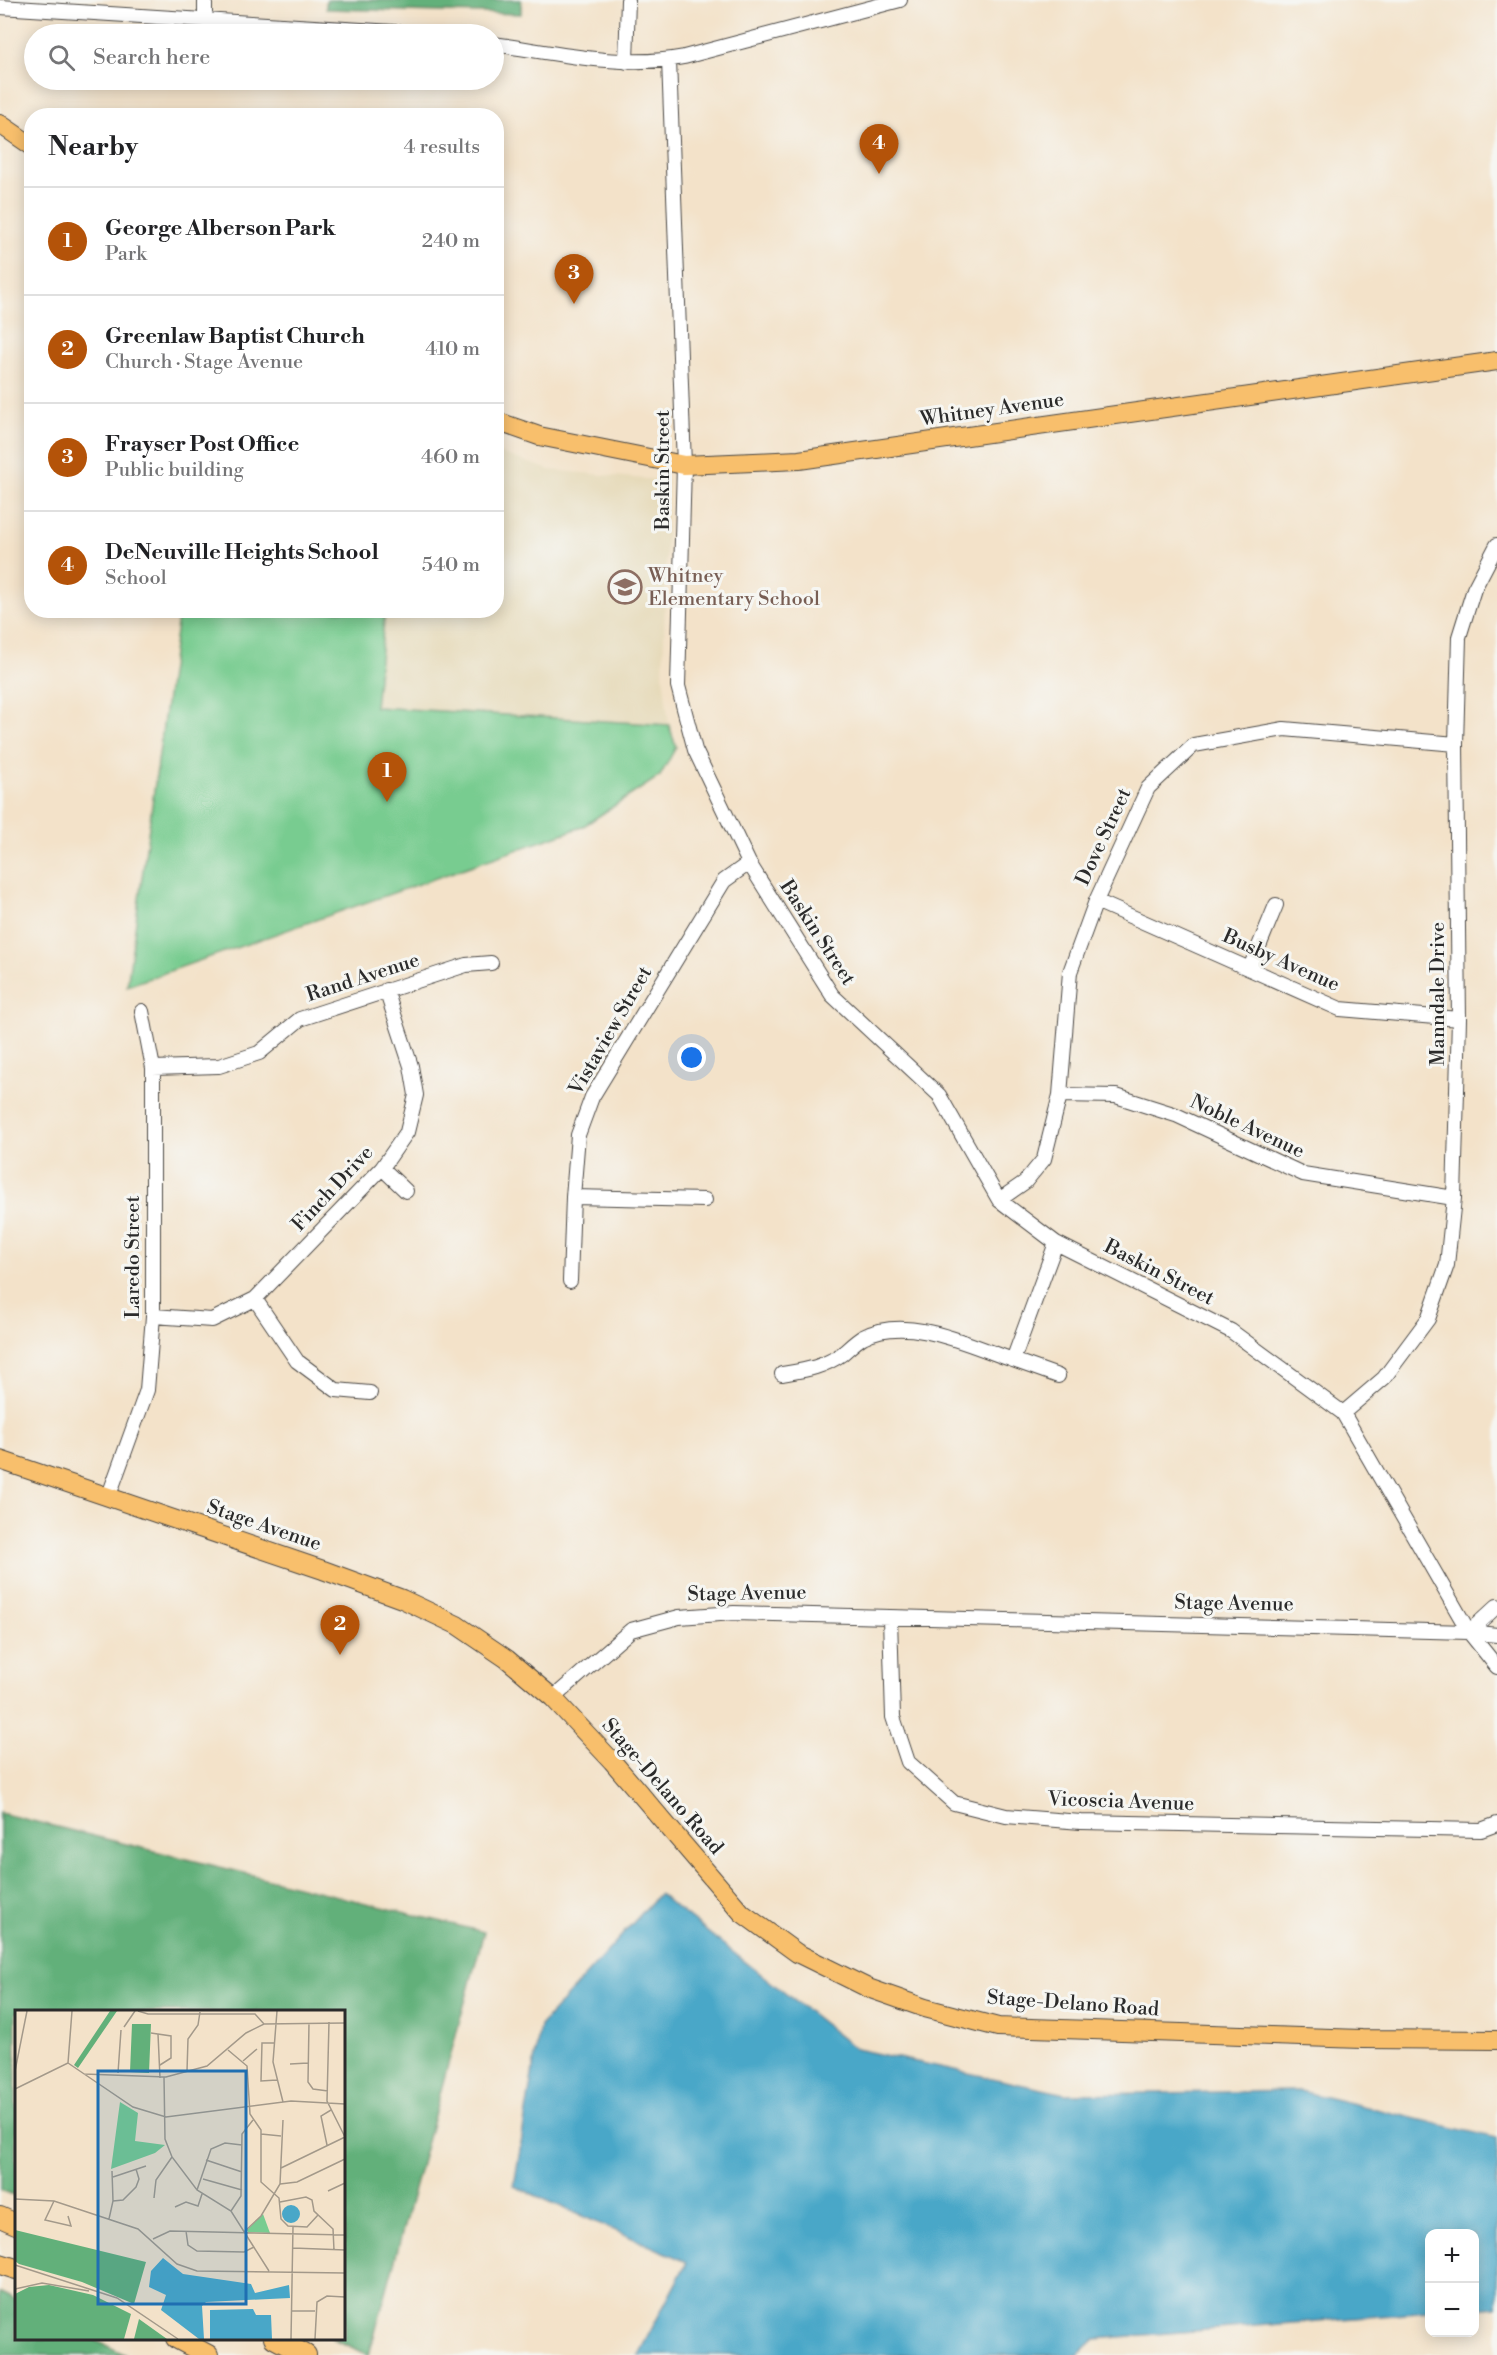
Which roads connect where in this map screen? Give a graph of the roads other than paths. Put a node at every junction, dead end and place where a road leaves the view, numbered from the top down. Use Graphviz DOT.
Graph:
graph roads {
  1 [pos="205,0"];
  2 [pos="628,0"];
  3 [pos="900,0"];
  4 [pos="0,7"];
  5 [pos="205,20"];
  6 [pos="268,24"];
  7 [pos="504,45"];
  8 [pos="669,60"];
  9 [pos="626,62"];
  10 [pos="0,124"];
  11 [pos="24,140"];
  12 [pos="1497,361"];
  13 [pos="504,424"];
  14 [pos="684,465"];
  15 [pos="1497,545"];
  16 [pos="1456,744"];
  17 [pos="749,863"];
  18 [pos="1096,901"];
  19 [pos="1276,905"];
  20 [pos="491,963"];
  21 [pos="1250,968"];
  22 [pos="386,990"];
  23 [pos="142,1011"];
  24 [pos="1459,1019"];
  25 [pos="153,1068"];
  26 [pos="1060,1095"];
  27 [pos="382,1168"];
  28 [pos="406,1191"];
  29 [pos="573,1197"];
  30 [pos="1454,1198"];
  31 [pos="705,1200"];
  32 [pos="999,1200"];
  33 [pos="1056,1243"];
  34 [pos="570,1281"];
  35 [pos="255,1299"];
  36 [pos="153,1316"];
  37 [pos="1013,1360"];
  38 [pos="782,1374"];
  39 [pos="1058,1376"];
  40 [pos="370,1394"];
  41 [pos="1343,1413"];
  42 [pos="0,1460"];
  43 [pos="108,1498"];
  44 [pos="1497,1605"];
  45 [pos="890,1618"];
  46 [pos="1469,1632"];
  47 [pos="1497,1635"];
  48 [pos="1497,1667"];
  49 [pos="553,1698"];
  50 [pos="1497,1824"];
  51 [pos="1497,2040"];
  52 [pos="0,2217"];
  53 [pos="15,2223"];
  54 [pos="0,2264"];
  55 [pos="15,2270"];
  56 [pos="180,2340"];
  57 [pos="278,2340"];
  58 [pos="208,2355"];
  59 [pos="306,2355"];
  1 -- 5 [label="street"];
  2 -- 9 [label="street"];
  3 -- 8 [label="street"];
  4 -- 5 [label="street"];
  5 -- 6 [label="street"];
  7 -- 9 [label="street"];
  8 -- 9 [label="street"];
  8 -- 14 [label="street, Baskin Street"];
  10 -- 11 [label="main road"];
  12 -- 14 [label="main road, Whitney Avenue"];
  13 -- 14 [label="main road, Whitney Avenue"];
  14 -- 17 [label="street, Baskin Street"];
  15 -- 16 [label="street, Manndale Drive"];
  16 -- 18 [label="street, Dove Street"];
  16 -- 24 [label="street, Manndale Drive"];
  17 -- 29 [label="street, Vistaview Street"];
  17 -- 32 [label="street, Baskin Street"];
  18 -- 21 [label="street, Busby Avenue"];
  18 -- 26 [label="street, Dove Street"];
  19 -- 21 [label="street"];
  20 -- 22 [label="street, Rand Avenue"];
  21 -- 24 [label="street, Busby Avenue"];
  22 -- 25 [label="street, Rand Avenue"];
  22 -- 27 [label="street, Finch Drive"];
  23 -- 25 [label="street, Laredo Street"];
  24 -- 30 [label="street, Manndale Drive"];
  25 -- 36 [label="street, Laredo Street"];
  26 -- 30 [label="street, Noble Avenue"];
  26 -- 32 [label="street, Dove Street"];
  27 -- 28 [label="street"];
  27 -- 35 [label="street, Finch Drive"];
  29 -- 31 [label="street"];
  29 -- 34 [label="street, Vistaview Street"];
  30 -- 41 [label="street, Manndale Drive"];
  32 -- 33 [label="street, Baskin Street"];
  33 -- 37 [label="street"];
  33 -- 41 [label="street, Baskin Street"];
  35 -- 36 [label="street, Finch Drive"];
  35 -- 40 [label="street"];
  36 -- 43 [label="street, Laredo Street"];
  37 -- 38 [label="street"];
  37 -- 39 [label="street"];
  41 -- 46 [label="street, Baskin Street"];
  42 -- 43 [label="main road, Stage Avenue"];
  43 -- 49 [label="main road, Stage Avenue"];
  44 -- 46 [label="street"];
  45 -- 46 [label="street, Stage Avenue"];
  45 -- 49 [label="street, Stage Avenue"];
  45 -- 50 [label="street, Vicoscia Avenue"];
  46 -- 47 [label="street, Stage Avenue"];
  46 -- 48 [label="street, Baskin Street"];
  49 -- 51 [label="main road, Stage-Delano Road"];
  52 -- 53 [label="highway"];
  54 -- 55 [label="highway"];
  56 -- 58 [label="highway"];
  57 -- 59 [label="highway"];
}
